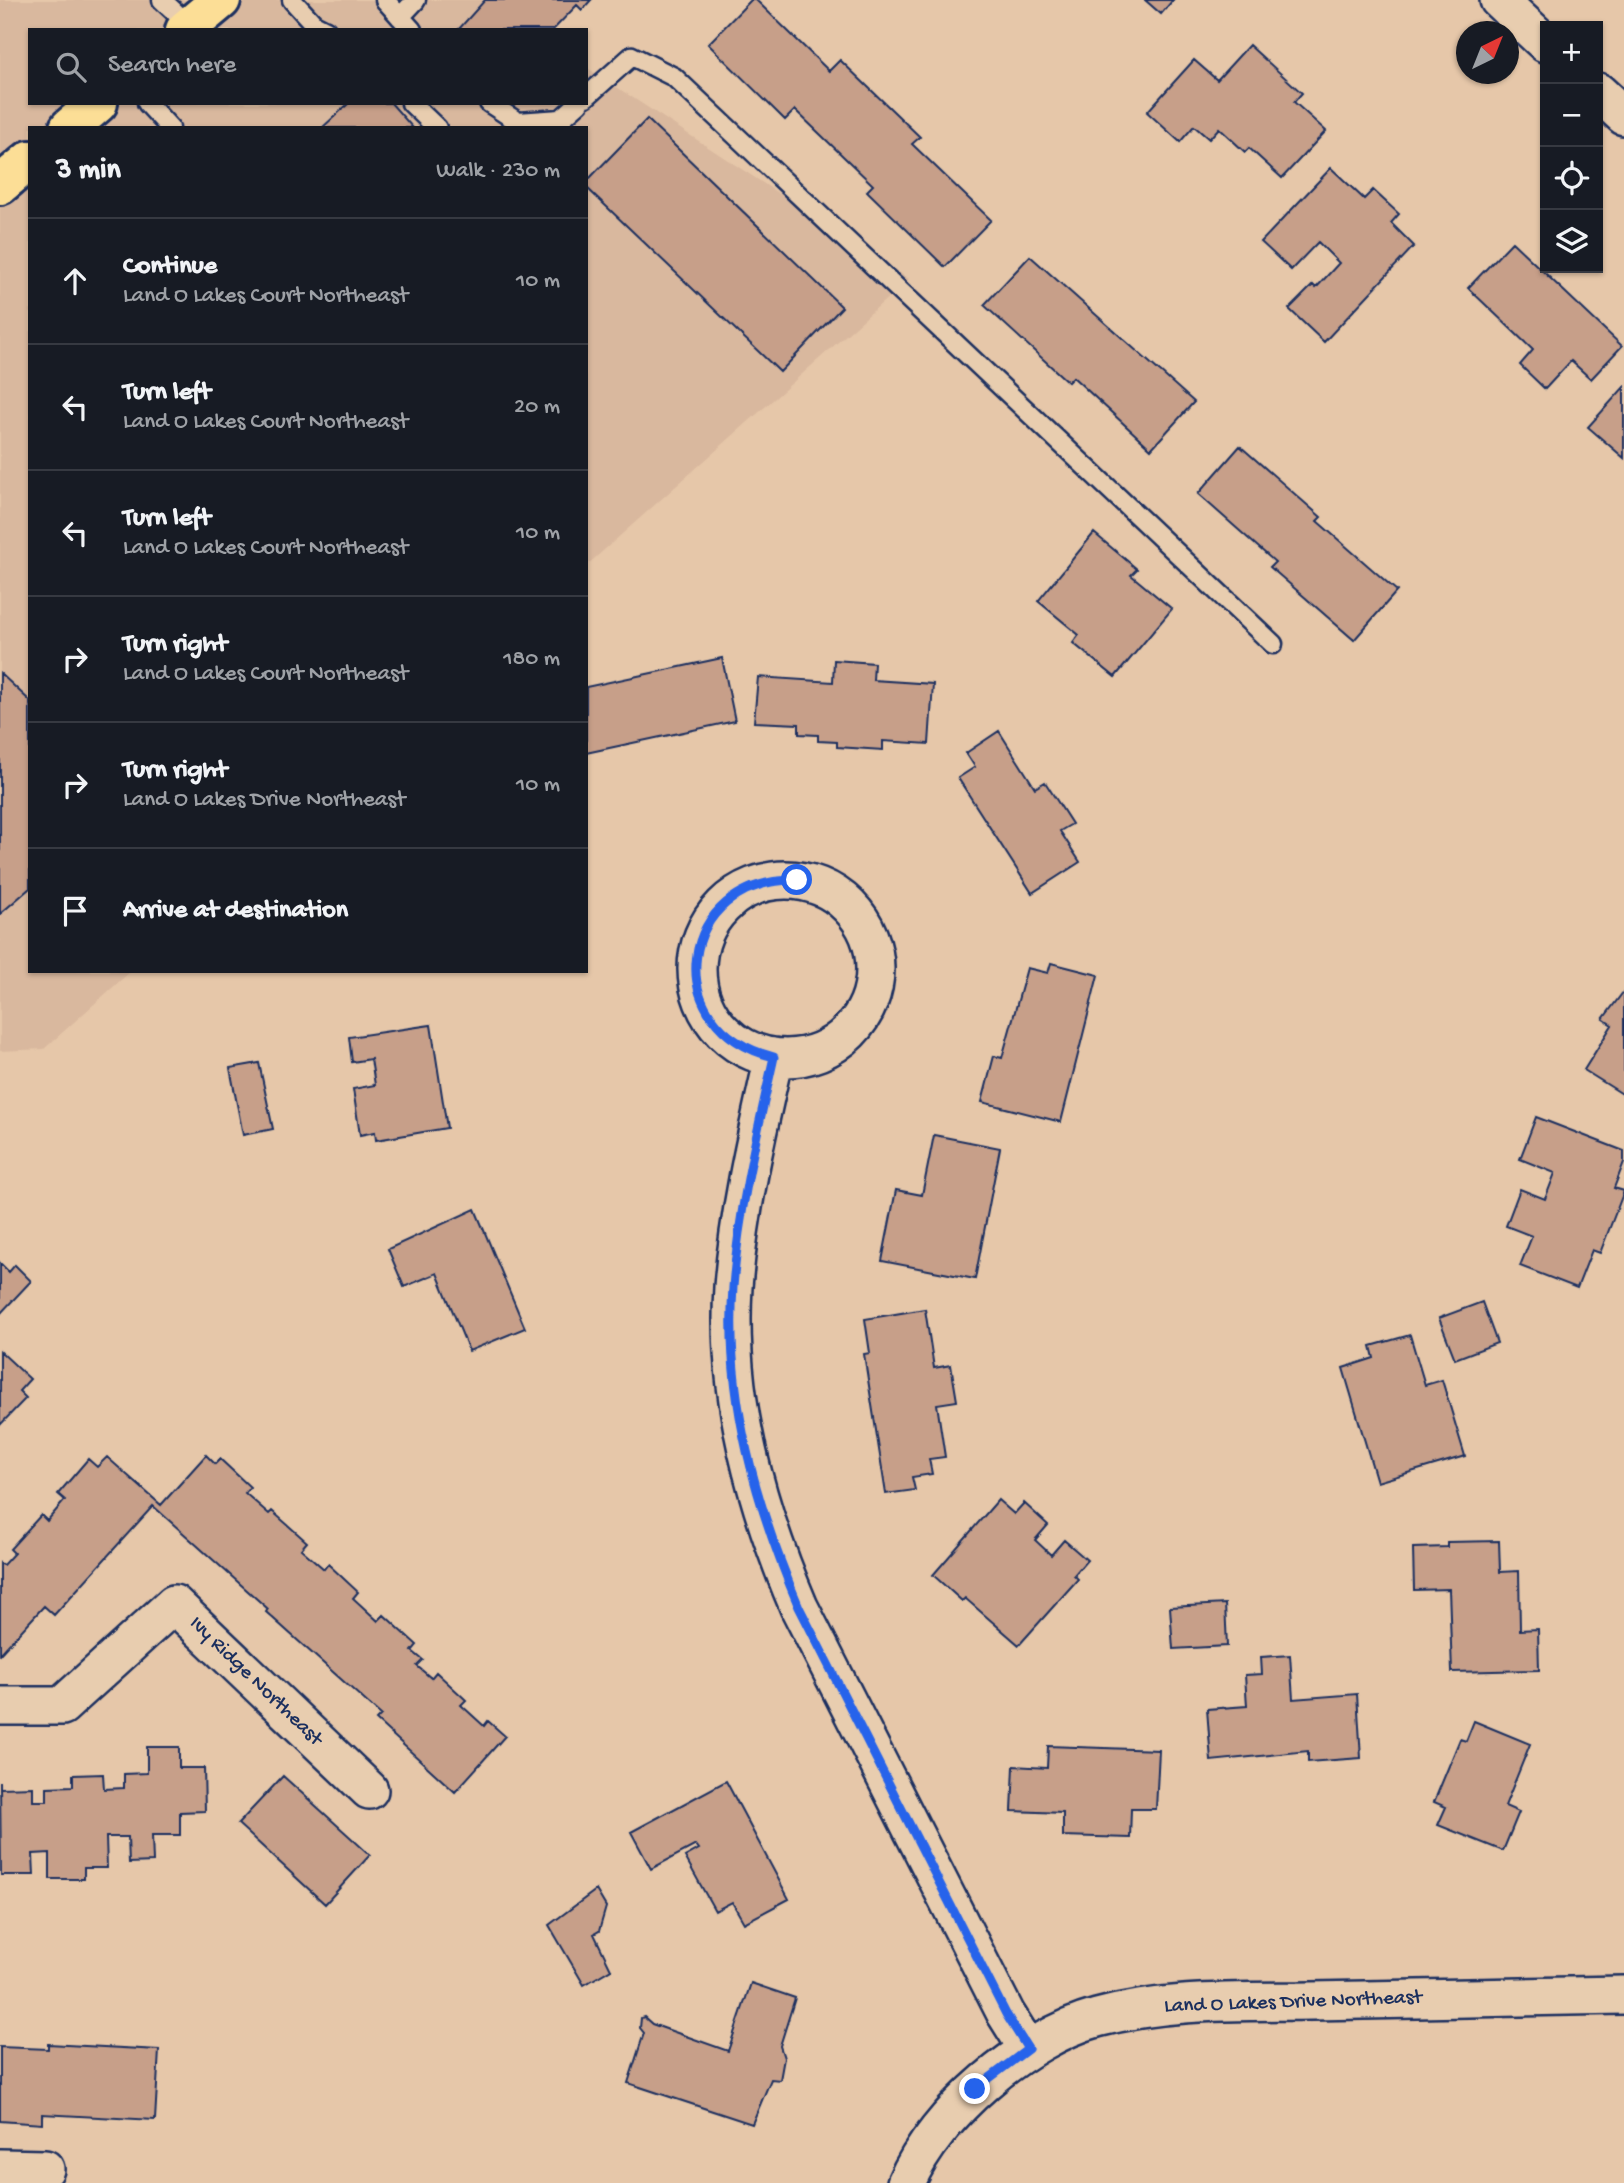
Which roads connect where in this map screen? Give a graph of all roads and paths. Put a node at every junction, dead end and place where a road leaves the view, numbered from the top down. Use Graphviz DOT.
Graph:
graph roads {
  1 [pos="162,0"];
  2 [pos="221,0"];
  3 [pos="292,0"];
  4 [pos="385,0"];
  5 [pos="416,0"];
  6 [pos="1499,0"];
  7 [pos="406,23"];
  8 [pos="188,28"];
  9 [pos="322,28"];
  10 [pos="1540,38"];
  11 [pos="588,95"];
  12 [pos="1603,97"];
  13 [pos="96,105"];
  14 [pos="149,105"];
  15 [pos="413,105"];
  16 [pos="492,105"];
  17 [pos="577,105"];
  18 [pos="1624,116"];
  19 [pos="70,126"];
  20 [pos="168,126"];
  21 [pos="435,126"];
  22 [pos="28,162"];
  23 [pos="0,185"];
  24 [pos="1273,644"];
  25 [pos="774,1057"];
  26 [pos="0,1706"];
  27 [pos="369,1790"];
  28 [pos="1624,1995"];
  29 [pos="1028,2049"];
  30 [pos="0,2168"];
  31 [pos="45,2169"];
  32 [pos="906,2183"];
  1 -- 8 [label="lane"];
  2 -- 8 [label="main road"];
  3 -- 9 [label="lane"];
  4 -- 7 [label="lane"];
  5 -- 7 [label="lane"];
  6 -- 10 [label="street"];
  11 -- 24 [label="lane"];
  12 -- 18 [label="street"];
  13 -- 19 [label="main road"];
  14 -- 20 [label="lane"];
  15 -- 21 [label="lane"];
  16 -- 17 [label="lane"];
  22 -- 23 [label="main road"];
  25 -- 25 [label="street"];
  25 -- 29 [label="street"];
  26 -- 27 [label="street, Ivy Ridge Northeast"];
  28 -- 29 [label="street, Land O Lakes Drive Northeast"];
  29 -- 32 [label="street, Land O Lakes Drive Northeast"];
  30 -- 31 [label="street"];
}
